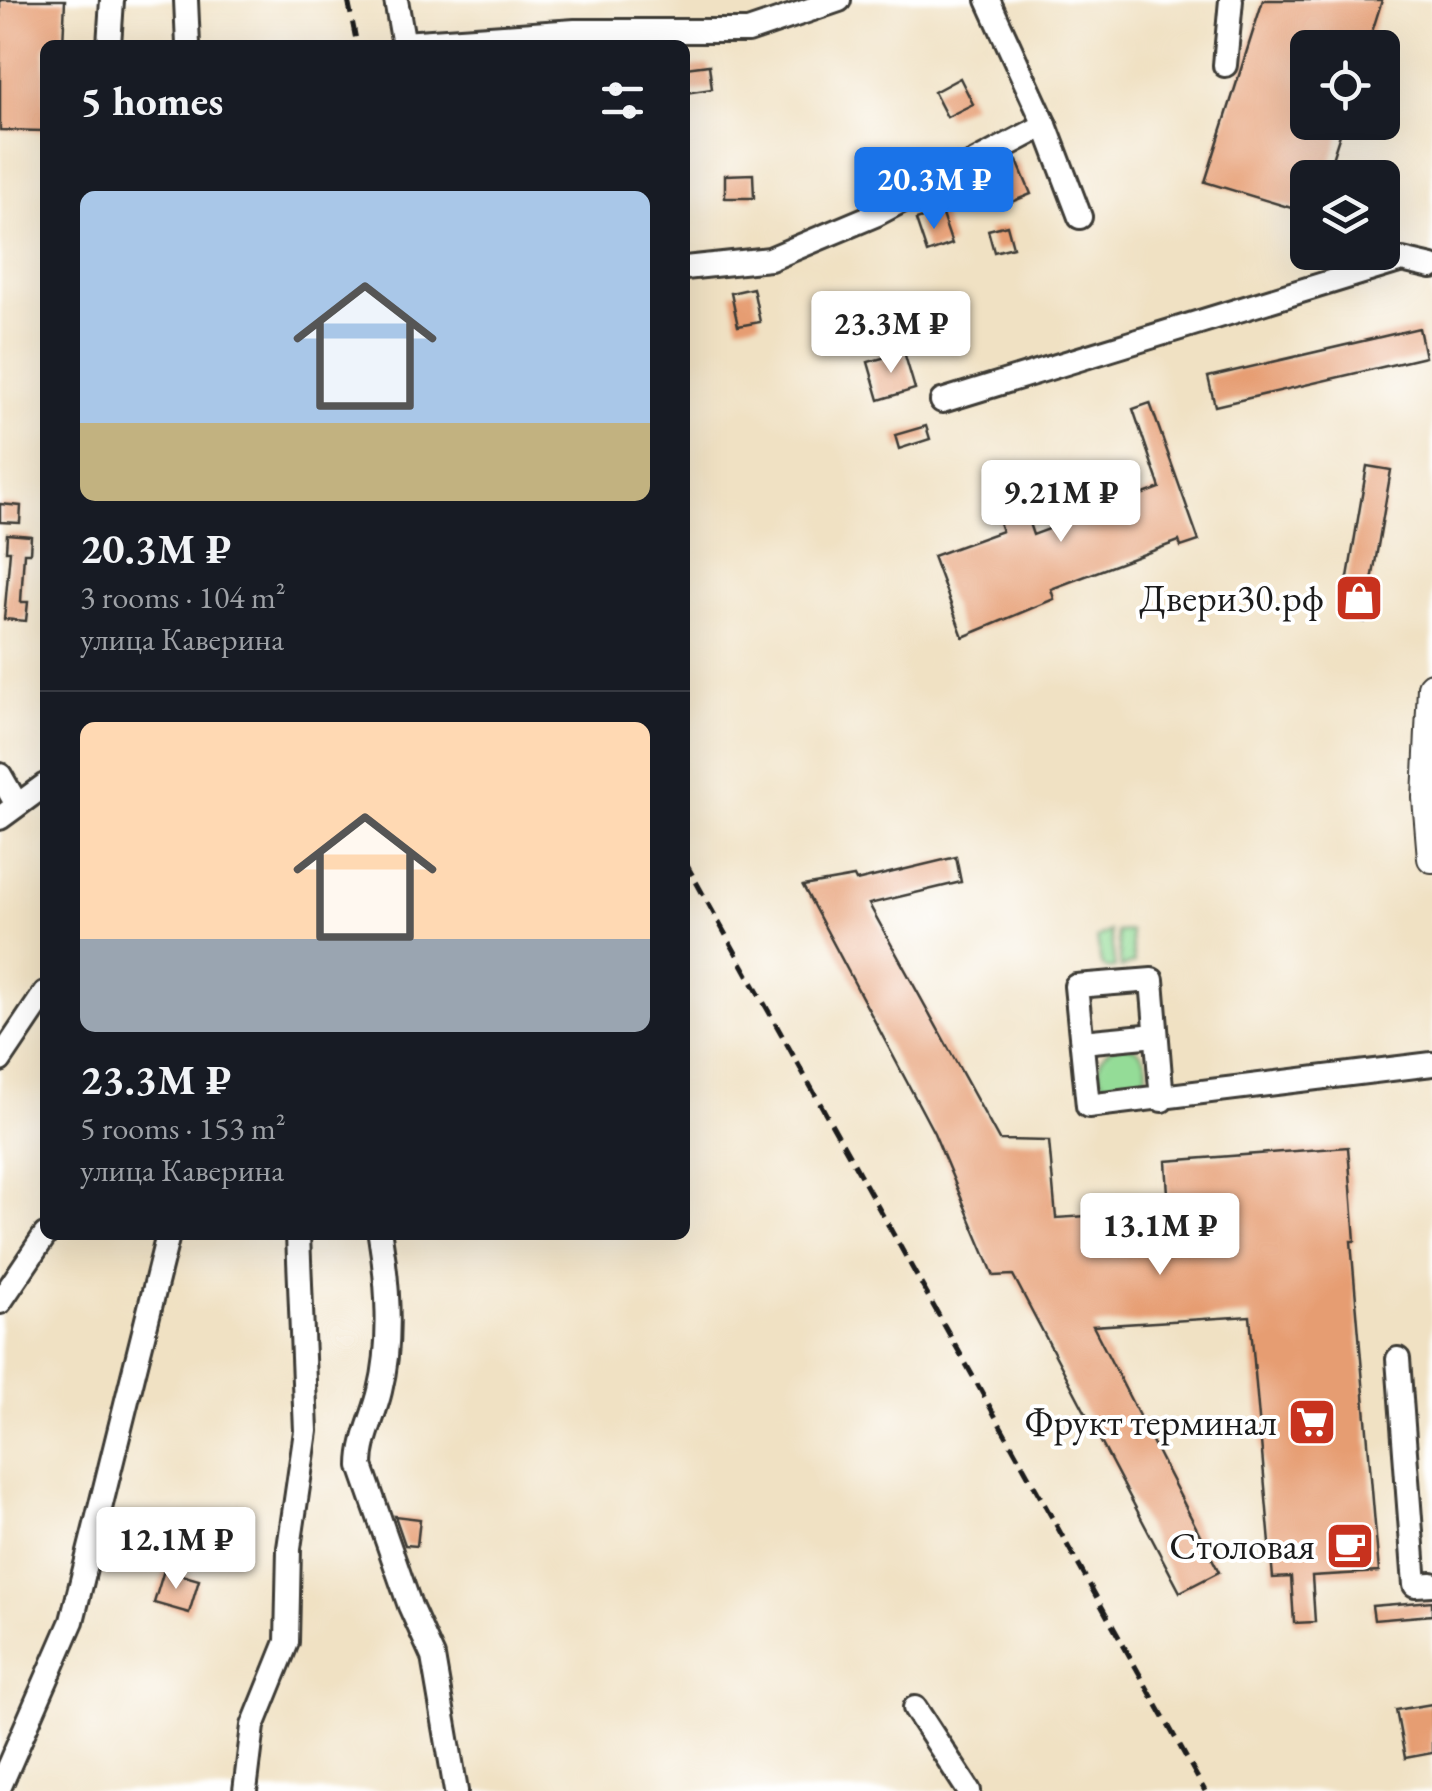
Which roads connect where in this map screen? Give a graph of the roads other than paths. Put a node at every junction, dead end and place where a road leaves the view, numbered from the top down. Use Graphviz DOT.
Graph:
graph roads {
  1 [pos="112,0"];
  2 [pos="186,0"];
  3 [pos="396,0"];
  4 [pos="839,0"];
  5 [pos="988,0"];
  6 [pos="1231,0"];
  7 [pos="109,40"];
  8 [pos="188,40"];
  9 [pos="402,40"];
  10 [pos="456,40"];
  11 [pos="1225,65"];
  12 [pos="1045,125"];
  13 [pos="1080,216"];
  14 [pos="1432,266"];
  15 [pos="690,267"];
  16 [pos="942,401"];
  17 [pos="1432,688"];
  18 [pos="0,775"];
  19 [pos="40,789"];
  20 [pos="8,811"];
  21 [pos="1432,858"];
  22 [pos="40,1000"];
  23 [pos="1156,1035"];
  24 [pos="1082,1042"];
  25 [pos="0,1060"];
  26 [pos="1432,1064"];
  27 [pos="1162,1100"];
  28 [pos="41,1240"];
  29 [pos="167,1240"];
  30 [pos="298,1240"];
  31 [pos="381,1240"];
  32 [pos="0,1302"];
  33 [pos="1398,1359"];
  34 [pos="1432,1584"];
  35 [pos="915,1708"];
  36 [pos="0,1786"];
  37 [pos="245,1791"];
  38 [pos="456,1791"];
  39 [pos="969,1791"];
  1 -- 7 [label="street"];
  2 -- 8 [label="street"];
  3 -- 9 [label="street"];
  4 -- 10 [label="street"];
  5 -- 12 [label="street"];
  6 -- 11 [label="street"];
  12 -- 13 [label="street"];
  12 -- 15 [label="street"];
  14 -- 16 [label="street"];
  17 -- 21 [label="main road"];
  18 -- 20 [label="street"];
  19 -- 20 [label="street"];
  22 -- 25 [label="street"];
  23 -- 24 [label="street"];
  23 -- 24 [label="street"];
  23 -- 27 [label="street"];
  24 -- 27 [label="street"];
  26 -- 27 [label="street"];
  28 -- 32 [label="street"];
  29 -- 36 [label="street"];
  30 -- 37 [label="street"];
  31 -- 38 [label="street"];
  33 -- 34 [label="street"];
  35 -- 39 [label="street"];
}
